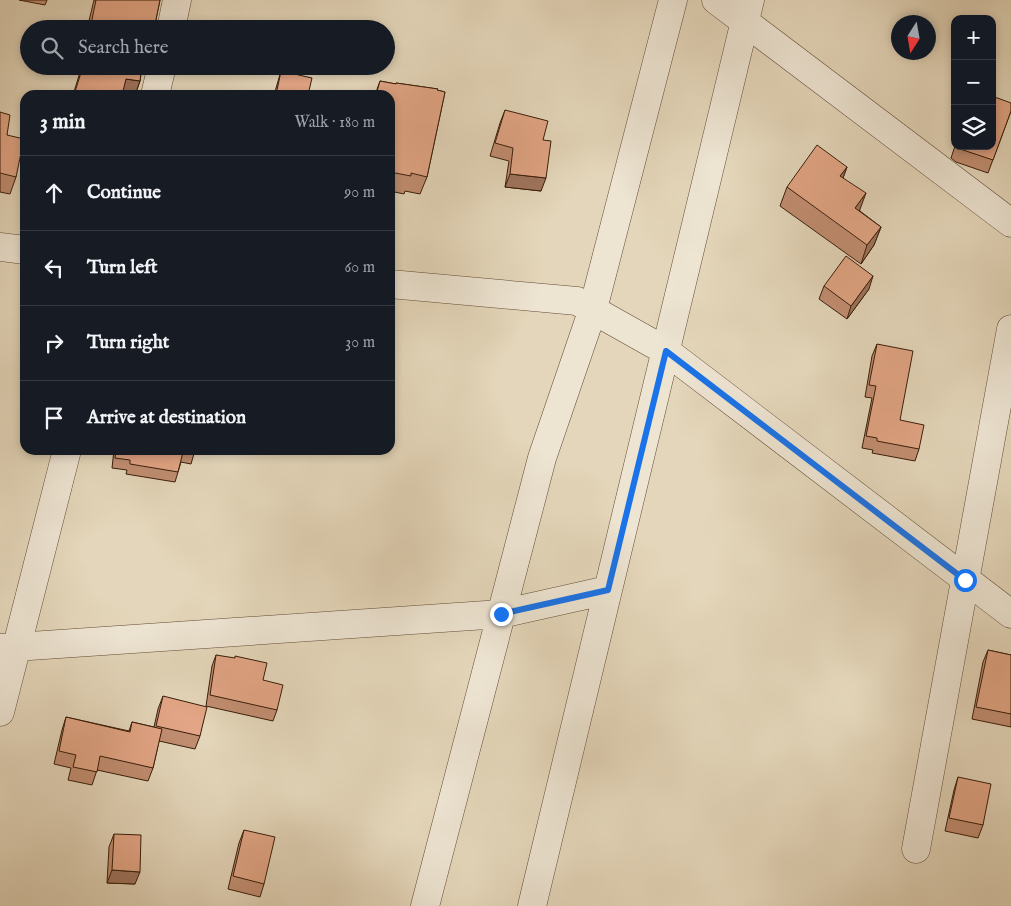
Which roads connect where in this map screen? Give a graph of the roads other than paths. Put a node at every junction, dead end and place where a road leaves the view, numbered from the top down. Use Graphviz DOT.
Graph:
graph roads {
  1 [pos="177,0"];
  2 [pos="673,0"];
  3 [pos="716,0"];
  4 [pos="747,10"];
  5 [pos="173,20"];
  6 [pos="160,75"];
  7 [pos="156,90"];
  8 [pos="1011,223"];
  9 [pos="0,247"];
  10 [pos="20,249"];
  11 [pos="395,284"];
  12 [pos="592,309"];
  13 [pos="1011,329"];
  14 [pos="666,351"];
  15 [pos="66,455"];
  16 [pos="965,580"];
  17 [pos="608,590"];
  18 [pos="501,614"];
  19 [pos="1011,614"];
  20 [pos="8,647"];
  21 [pos="0,712"];
  22 [pos="916,849"];
  23 [pos="425,906"];
  24 [pos="532,906"];
  1 -- 5 [label="street"];
  2 -- 12 [label="street"];
  3 -- 4 [label="street"];
  4 -- 8 [label="street"];
  4 -- 14 [label="street"];
  6 -- 7 [label="street"];
  9 -- 10 [label="street"];
  11 -- 12 [label="street"];
  12 -- 14 [label="street"];
  12 -- 18 [label="street"];
  13 -- 16 [label="street"];
  14 -- 16 [label="street"];
  14 -- 17 [label="street"];
  15 -- 20 [label="street"];
  16 -- 19 [label="street"];
  16 -- 22 [label="street"];
  17 -- 18 [label="street"];
  17 -- 24 [label="street"];
  18 -- 20 [label="street"];
  18 -- 23 [label="street"];
  20 -- 21 [label="street"];
}
